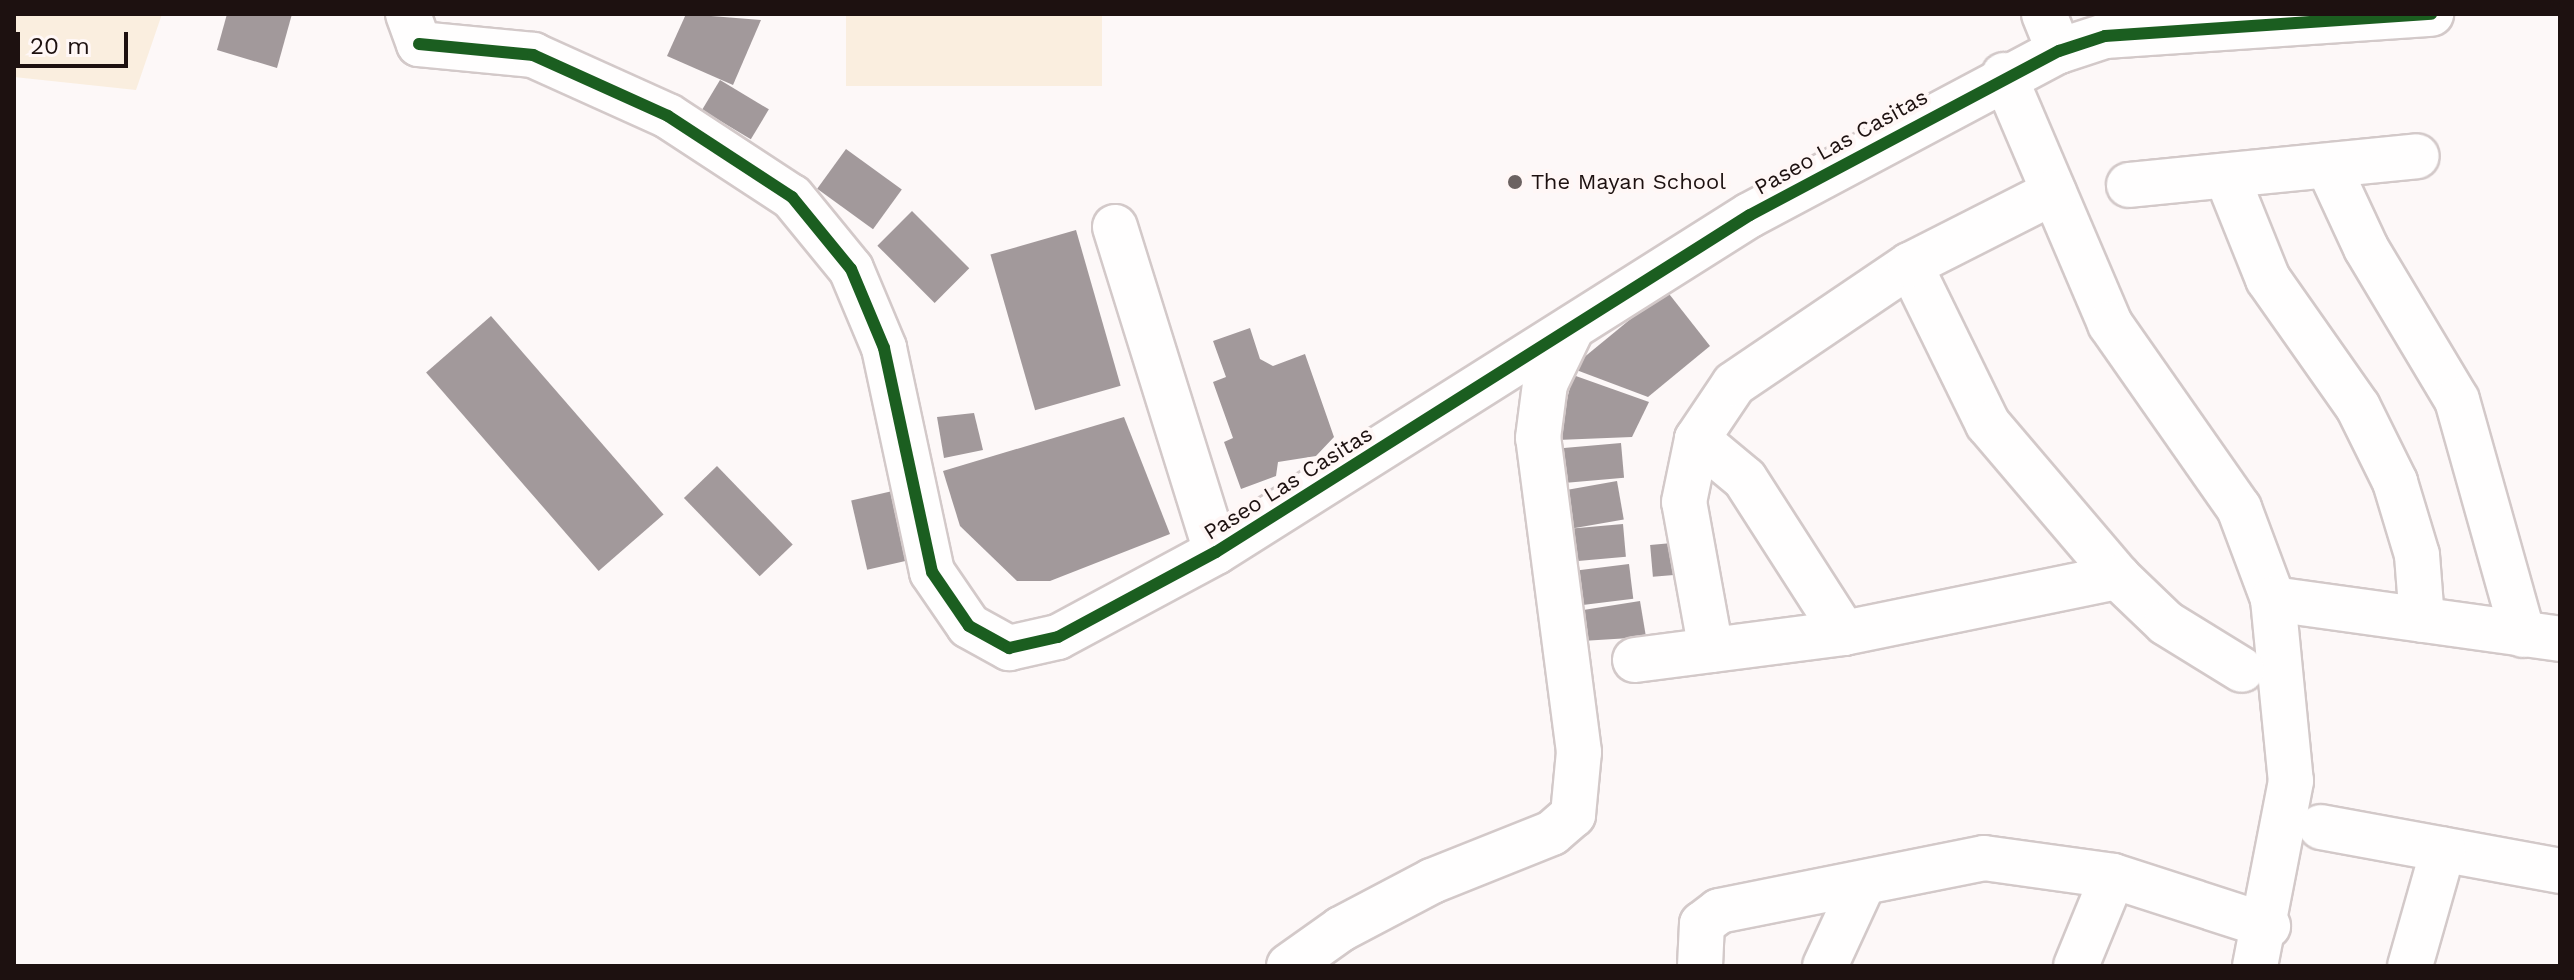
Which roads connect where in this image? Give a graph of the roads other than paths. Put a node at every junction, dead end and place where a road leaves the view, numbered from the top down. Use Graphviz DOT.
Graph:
graph roads {
  1 [pos="2431,14"];
  2 [pos="2100,25"];
  3 [pos="414,29"];
  4 [pos="2051,32"];
  5 [pos="2004,75"];
  6 [pos="2417,156"];
  7 [pos="2328,166"];
  8 [pos="2227,177"];
  9 [pos="2129,185"];
  10 [pos="2054,192"];
  11 [pos="1115,227"];
  12 [pos="1910,265"];
  13 [pos="1572,328"];
  14 [pos="1697,439"];
  15 [pos="1216,552"];
  16 [pos="2118,577"];
  17 [pos="2273,599"];
  18 [pos="2422,620"];
  19 [pos="1844,633"];
  20 [pos="2541,637"];
  21 [pos="1711,650"];
  22 [pos="1635,660"];
  23 [pos="2242,670"];
  24 [pos="2321,827"];
  25 [pos="2443,850"];
  26 [pos="2560,871"];
  27 [pos="2113,876"];
  28 [pos="1862,886"];
  29 [pos="2262,946"];
  30 [pos="1289,966"];
  31 [pos="1700,966"];
  32 [pos="1825,966"];
  33 [pos="2076,966"];
  34 [pos="2410,966"];
  1 -- 2 [label="street, Paseo Las Casitas"];
  2 -- 4 [label="street, Paseo Las Casitas"];
  3 -- 15 [label="street, Paseo Las Casitas"];
  4 -- 5 [label="street, Paseo Las Casitas"];
  5 -- 10 [label="street"];
  5 -- 13 [label="street, Paseo Las Casitas"];
  6 -- 7 [label="street"];
  7 -- 8 [label="street"];
  7 -- 20 [label="street"];
  8 -- 9 [label="street"];
  8 -- 18 [label="street"];
  10 -- 12 [label="street"];
  10 -- 17 [label="street"];
  11 -- 15 [label="street"];
  12 -- 14 [label="street"];
  12 -- 16 [label="street"];
  13 -- 15 [label="street, Paseo Las Casitas"];
  13 -- 30 [label="street"];
  14 -- 19 [label="street"];
  14 -- 21 [label="street"];
  16 -- 19 [label="street"];
  16 -- 23 [label="street"];
  17 -- 18 [label="street"];
  17 -- 29 [label="street"];
  18 -- 20 [label="street"];
  19 -- 21 [label="street"];
  21 -- 22 [label="street"];
  24 -- 25 [label="street"];
  25 -- 26 [label="street"];
  25 -- 34 [label="street"];
  27 -- 28 [label="street"];
  27 -- 29 [label="street"];
  27 -- 33 [label="street"];
  28 -- 31 [label="street"];
  28 -- 32 [label="street"];
}
